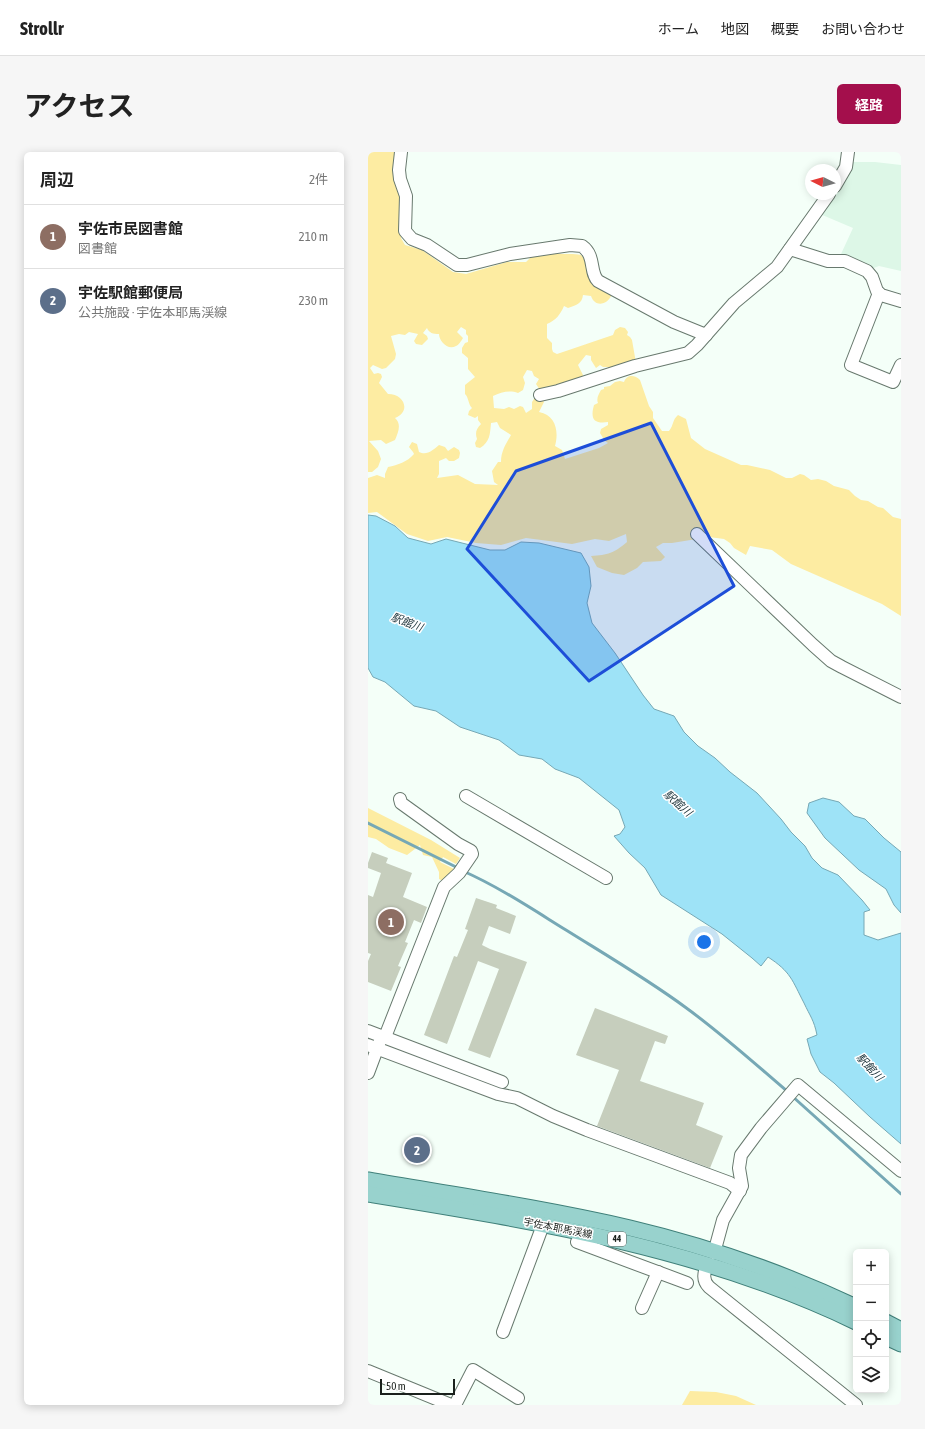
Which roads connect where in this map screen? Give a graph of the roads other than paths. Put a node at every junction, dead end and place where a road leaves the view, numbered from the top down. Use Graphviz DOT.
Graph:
graph roads {
  1 [pos="401,152"];
  2 [pos="848,152"];
  3 [pos="841,176"];
  4 [pos="825,200"];
  5 [pos="790,249"];
  6 [pos="879,293"];
  7 [pos="901,301"];
  8 [pos="706,335"];
  9 [pos="901,364"];
  10 [pos="540,395"];
  11 [pos="696,534"];
  12 [pos="901,698"];
  13 [pos="466,796"];
  14 [pos="400,799"];
  15 [pos="606,878"];
  16 [pos="368,1031"];
  17 [pos="384,1037"];
  18 [pos="373,1046"];
  19 [pos="368,1072"];
  20 [pos="502,1082"];
  21 [pos="901,1171"];
  22 [pos="368,1180"];
  23 [pos="740,1191"];
  24 [pos="368,1194"];
  25 [pos="543,1225"];
  26 [pos="577,1242"];
  27 [pos="711,1258"];
  28 [pos="658,1272"];
  29 [pos="687,1283"];
  30 [pos="853,1306"];
  31 [pos="642,1308"];
  32 [pos="854,1321"];
  33 [pos="889,1324"];
  34 [pos="901,1330"];
  35 [pos="503,1332"];
  36 [pos="889,1338"];
  37 [pos="901,1344"];
  38 [pos="368,1371"];
  39 [pos="518,1398"];
  40 [pos="451,1405"];
  41 [pos="455,1405"];
  42 [pos="856,1405"];
  1 -- 8 [label="street"];
  2 -- 3 [label="street"];
  4 -- 5 [label="street"];
  5 -- 6 [label="street"];
  5 -- 8 [label="street"];
  6 -- 7 [label="street"];
  6 -- 9 [label="street"];
  8 -- 10 [label="street"];
  11 -- 12 [label="street"];
  13 -- 15 [label="street"];
  14 -- 17 [label="street"];
  16 -- 17 [label="street"];
  17 -- 18 [label="street"];
  17 -- 20 [label="street"];
  18 -- 19 [label="street"];
  18 -- 23 [label="street"];
  21 -- 23 [label="street"];
  22 -- 27 [label="main road, 宇佐本耶馬渓線 / 44"];
  23 -- 27 [label="street"];
  24 -- 25 [label="main road, 宇佐本耶馬渓線 / 44"];
  25 -- 27 [label="main road, 宇佐本耶馬渓線 / 44"];
  25 -- 35 [label="street"];
  26 -- 28 [label="street"];
  27 -- 30 [label="main road, 宇佐本耶馬渓線 / 44"];
  27 -- 32 [label="main road, 宇佐本耶馬渓線 / 44"];
  27 -- 42 [label="street"];
  28 -- 29 [label="street"];
  28 -- 31 [label="street"];
  33 -- 34 [label="main road"];
  36 -- 37 [label="main road"];
  38 -- 40 [label="street"];
  39 -- 41 [label="street"];
}
